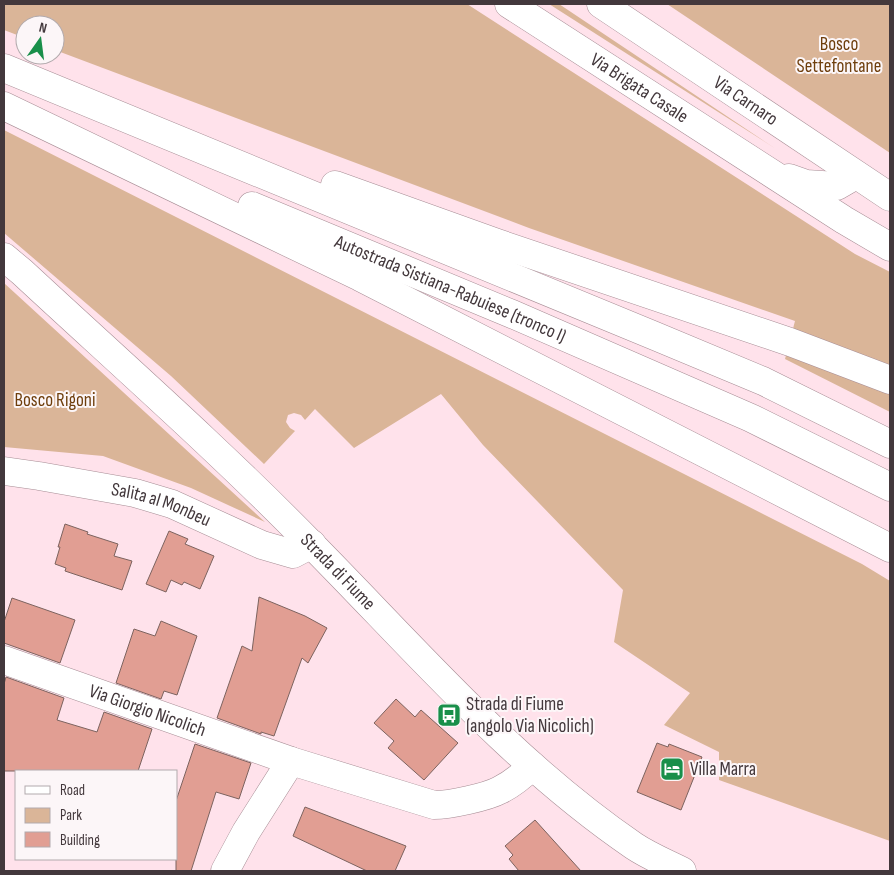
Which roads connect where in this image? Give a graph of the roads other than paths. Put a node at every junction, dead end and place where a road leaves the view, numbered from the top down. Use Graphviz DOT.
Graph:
graph roads {
  1 [pos="509,4"];
  2 [pos="601,4"];
  3 [pos="4,67"];
  4 [pos="4,105"];
  5 [pos="771,172"];
  6 [pos="856,174"];
  7 [pos="890,197"];
  8 [pos="890,247"];
  9 [pos="4,257"];
  10 [pos="890,380"];
  11 [pos="890,444"];
  12 [pos="4,471"];
  13 [pos="890,487"];
  14 [pos="312,544"];
  15 [pos="890,548"];
  16 [pos="4,660"];
  17 [pos="291,760"];
  18 [pos="532,766"];
  19 [pos="225,871"];
  20 [pos="682,871"];
  1 -- 5 [label="main road, Via Brigata Casale"];
  2 -- 6 [label="main road, Via Carnaro"];
  3 -- 10 [label="main road"];
  3 -- 11 [label="main road, Autostrada Sistiana-Rabuiese (tronco I)"];
  4 -- 13 [label="main road, Autostrada Sistiana-Rabuiese (tronco I)"];
  4 -- 15 [label="main road"];
  5 -- 6 [label="main road"];
  5 -- 8 [label="main road"];
  6 -- 7 [label="main road, Via Carnaro"];
  9 -- 14 [label="main road, Strada di Fiume"];
  12 -- 14 [label="main road, Salita al Monbeu"];
  14 -- 18 [label="main road, Strada di Fiume"];
  16 -- 17 [label="main road, Via Giorgio Nicolich"];
  17 -- 18 [label="main road, Via Giorgio Nicolich"];
  17 -- 19 [label="main road"];
  18 -- 20 [label="main road, Strada di Fiume"];
}
